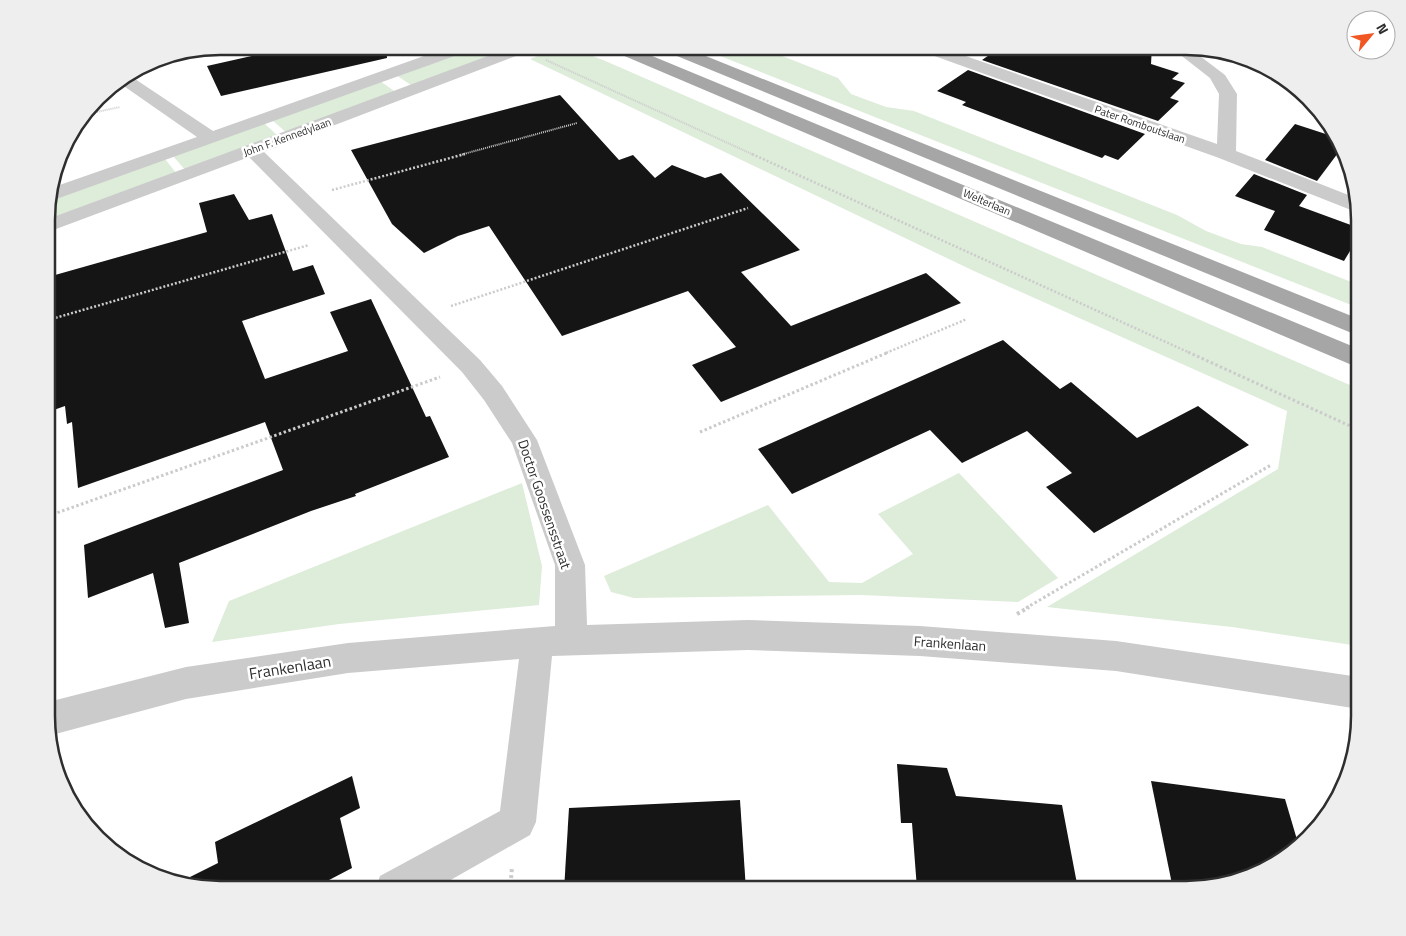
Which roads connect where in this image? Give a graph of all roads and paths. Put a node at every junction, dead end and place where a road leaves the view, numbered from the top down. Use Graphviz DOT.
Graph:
graph roads {
  1 [pos="443,55"];
  2 [pos="495,55"];
  3 [pos="635,55"];
  4 [pos="688,55"];
  5 [pos="946,55"];
  6 [pos="1190,55"];
  7 [pos="539,56"];
  8 [pos="129,82"];
  9 [pos="578,123"];
  10 [pos="211,138"];
  11 [pos="252,150"];
  12 [pos="1226,154"];
  13 [pos="57,193"];
  14 [pos="300,199"];
  15 [pos="1350,203"];
  16 [pos="748,208"];
  17 [pos="55,223"];
  18 [pos="339,236"];
  19 [pos="419,317"];
  20 [pos="55,318"];
  21 [pos="967,319"];
  22 [pos="1351,325"];
  23 [pos="1351,356"];
  24 [pos="471,366"];
  25 [pos="1351,426"];
  26 [pos="700,432"];
  27 [pos="1271,465"];
  28 [pos="55,514"];
  29 [pos="1016,614"];
  30 [pos="554,641"];
  31 [pos="1351,692"];
  32 [pos="55,716"];
  33 [pos="410,881"];
  1 -- 10 [label="street, John F. Kennedylaan"];
  2 -- 11 [label="street, John F. Kennedylaan"];
  3 -- 23 [label="main road, Welterlaan"];
  4 -- 22 [label="main road, Welterlaan"];
  5 -- 12 [label="street, Pater Romboutslaan"];
  6 -- 12 [label="street"];
  7 -- 25 [label="path"];
  8 -- 10 [label="street"];
  9 -- 14 [label="path"];
  10 -- 13 [label="street, John F. Kennedylaan"];
  11 -- 14 [label="street, Doctor Goossensstraat"];
  11 -- 17 [label="street, John F. Kennedylaan"];
  12 -- 15 [label="street, Pater Romboutslaan"];
  14 -- 18 [label="street, Doctor Goossensstraat"];
  16 -- 19 [label="path"];
  18 -- 19 [label="street, Doctor Goossensstraat"];
  18 -- 20 [label="path"];
  19 -- 24 [label="street, Doctor Goossensstraat"];
  21 -- 26 [label="path"];
  24 -- 28 [label="path"];
  24 -- 30 [label="street, Doctor Goossensstraat"];
  27 -- 29 [label="path"];
  30 -- 31 [label="street, Frankenlaan"];
  30 -- 32 [label="street, Frankenlaan"];
  30 -- 33 [label="street"];
}
